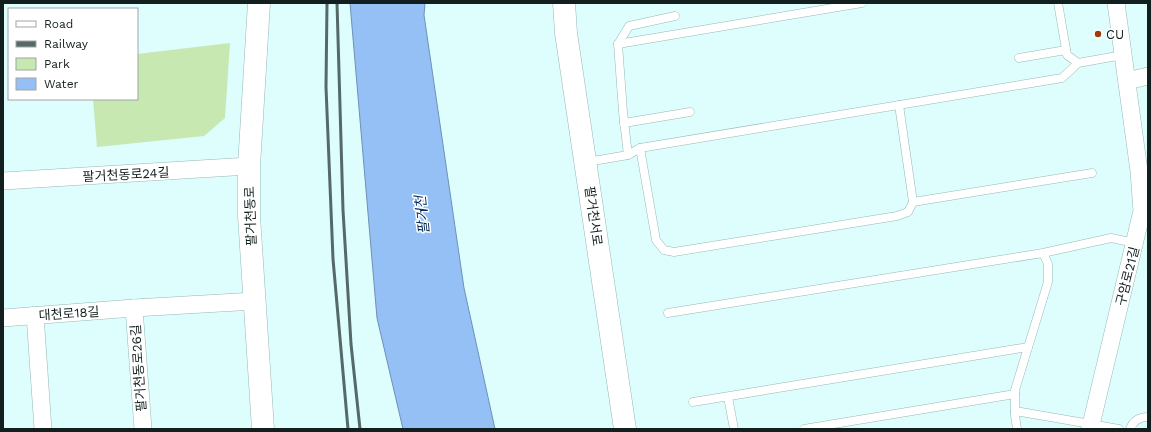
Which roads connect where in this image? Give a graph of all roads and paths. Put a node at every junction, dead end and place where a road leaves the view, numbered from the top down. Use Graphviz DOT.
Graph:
graph roads {
  1 [pos="259,3"];
  2 [pos="564,3"];
  3 [pos="862,3"];
  4 [pos="1058,3"];
  5 [pos="1116,3"];
  6 [pos="675,16"];
  7 [pos="618,44"];
  8 [pos="1066,50"];
  9 [pos="1123,55"];
  10 [pos="1019,58"];
  11 [pos="1078,63"];
  12 [pos="1148,76"];
  13 [pos="1127,81"];
  14 [pos="899,105"];
  15 [pos="690,112"];
  16 [pos="624,122"];
  17 [pos="640,148"];
  18 [pos="628,155"];
  19 [pos="586,162"];
  20 [pos="249,166"];
  21 [pos="1092,173"];
  22 [pos="3,181"];
  23 [pos="913,202"];
  24 [pos="1134,244"];
  25 [pos="1043,253"];
  26 [pos="255,301"];
  27 [pos="134,308"];
  28 [pos="668,313"];
  29 [pos="35,315"];
  30 [pos="3,318"];
  31 [pos="1028,347"];
  32 [pos="1015,394"];
  33 [pos="728,397"];
  34 [pos="693,402"];
  35 [pos="1015,411"];
  36 [pos="1148,417"];
  37 [pos="1090,427"];
  38 [pos="44,429"];
  39 [pos="143,429"];
  40 [pos="263,429"];
  41 [pos="625,429"];
  42 [pos="734,429"];
  43 [pos="804,429"];
  44 [pos="1017,429"];
  45 [pos="1119,429"];
  46 [pos="1130,429"];
  1 -- 20 [label="main road, 팔거천동로"];
  2 -- 19 [label="main road, 팔거천서로"];
  3 -- 7 [label="lane"];
  4 -- 8 [label="lane"];
  5 -- 9 [label="street, 구암로21길"];
  6 -- 7 [label="lane"];
  7 -- 16 [label="lane"];
  8 -- 10 [label="lane"];
  8 -- 11 [label="lane"];
  9 -- 11 [label="lane"];
  9 -- 13 [label="street, 구암로21길"];
  11 -- 14 [label="lane"];
  12 -- 13 [label="street"];
  13 -- 24 [label="street, 구암로21길"];
  14 -- 17 [label="lane"];
  14 -- 23 [label="lane"];
  15 -- 16 [label="lane"];
  16 -- 18 [label="lane"];
  17 -- 18 [label="lane"];
  17 -- 23 [label="lane"];
  18 -- 19 [label="lane"];
  19 -- 41 [label="main road, 팔거천서로"];
  20 -- 22 [label="street, 팔거천동로24길"];
  20 -- 26 [label="main road, 팔거천동로"];
  21 -- 23 [label="lane"];
  24 -- 25 [label="lane"];
  24 -- 37 [label="street, 구암로21길"];
  25 -- 28 [label="lane"];
  25 -- 31 [label="lane"];
  26 -- 27 [label="street, 대천로18길"];
  26 -- 40 [label="main road, 팔거천동로"];
  27 -- 29 [label="street, 대천로18길"];
  27 -- 39 [label="street, 팔거천동로26길"];
  29 -- 30 [label="street, 대천로18길"];
  29 -- 38 [label="street"];
  31 -- 32 [label="lane"];
  31 -- 33 [label="lane"];
  32 -- 35 [label="lane"];
  32 -- 43 [label="lane"];
  33 -- 34 [label="lane"];
  33 -- 42 [label="lane"];
  35 -- 37 [label="lane"];
  35 -- 44 [label="lane"];
  36 -- 46 [label="lane"];
  37 -- 45 [label="lane"];
}
